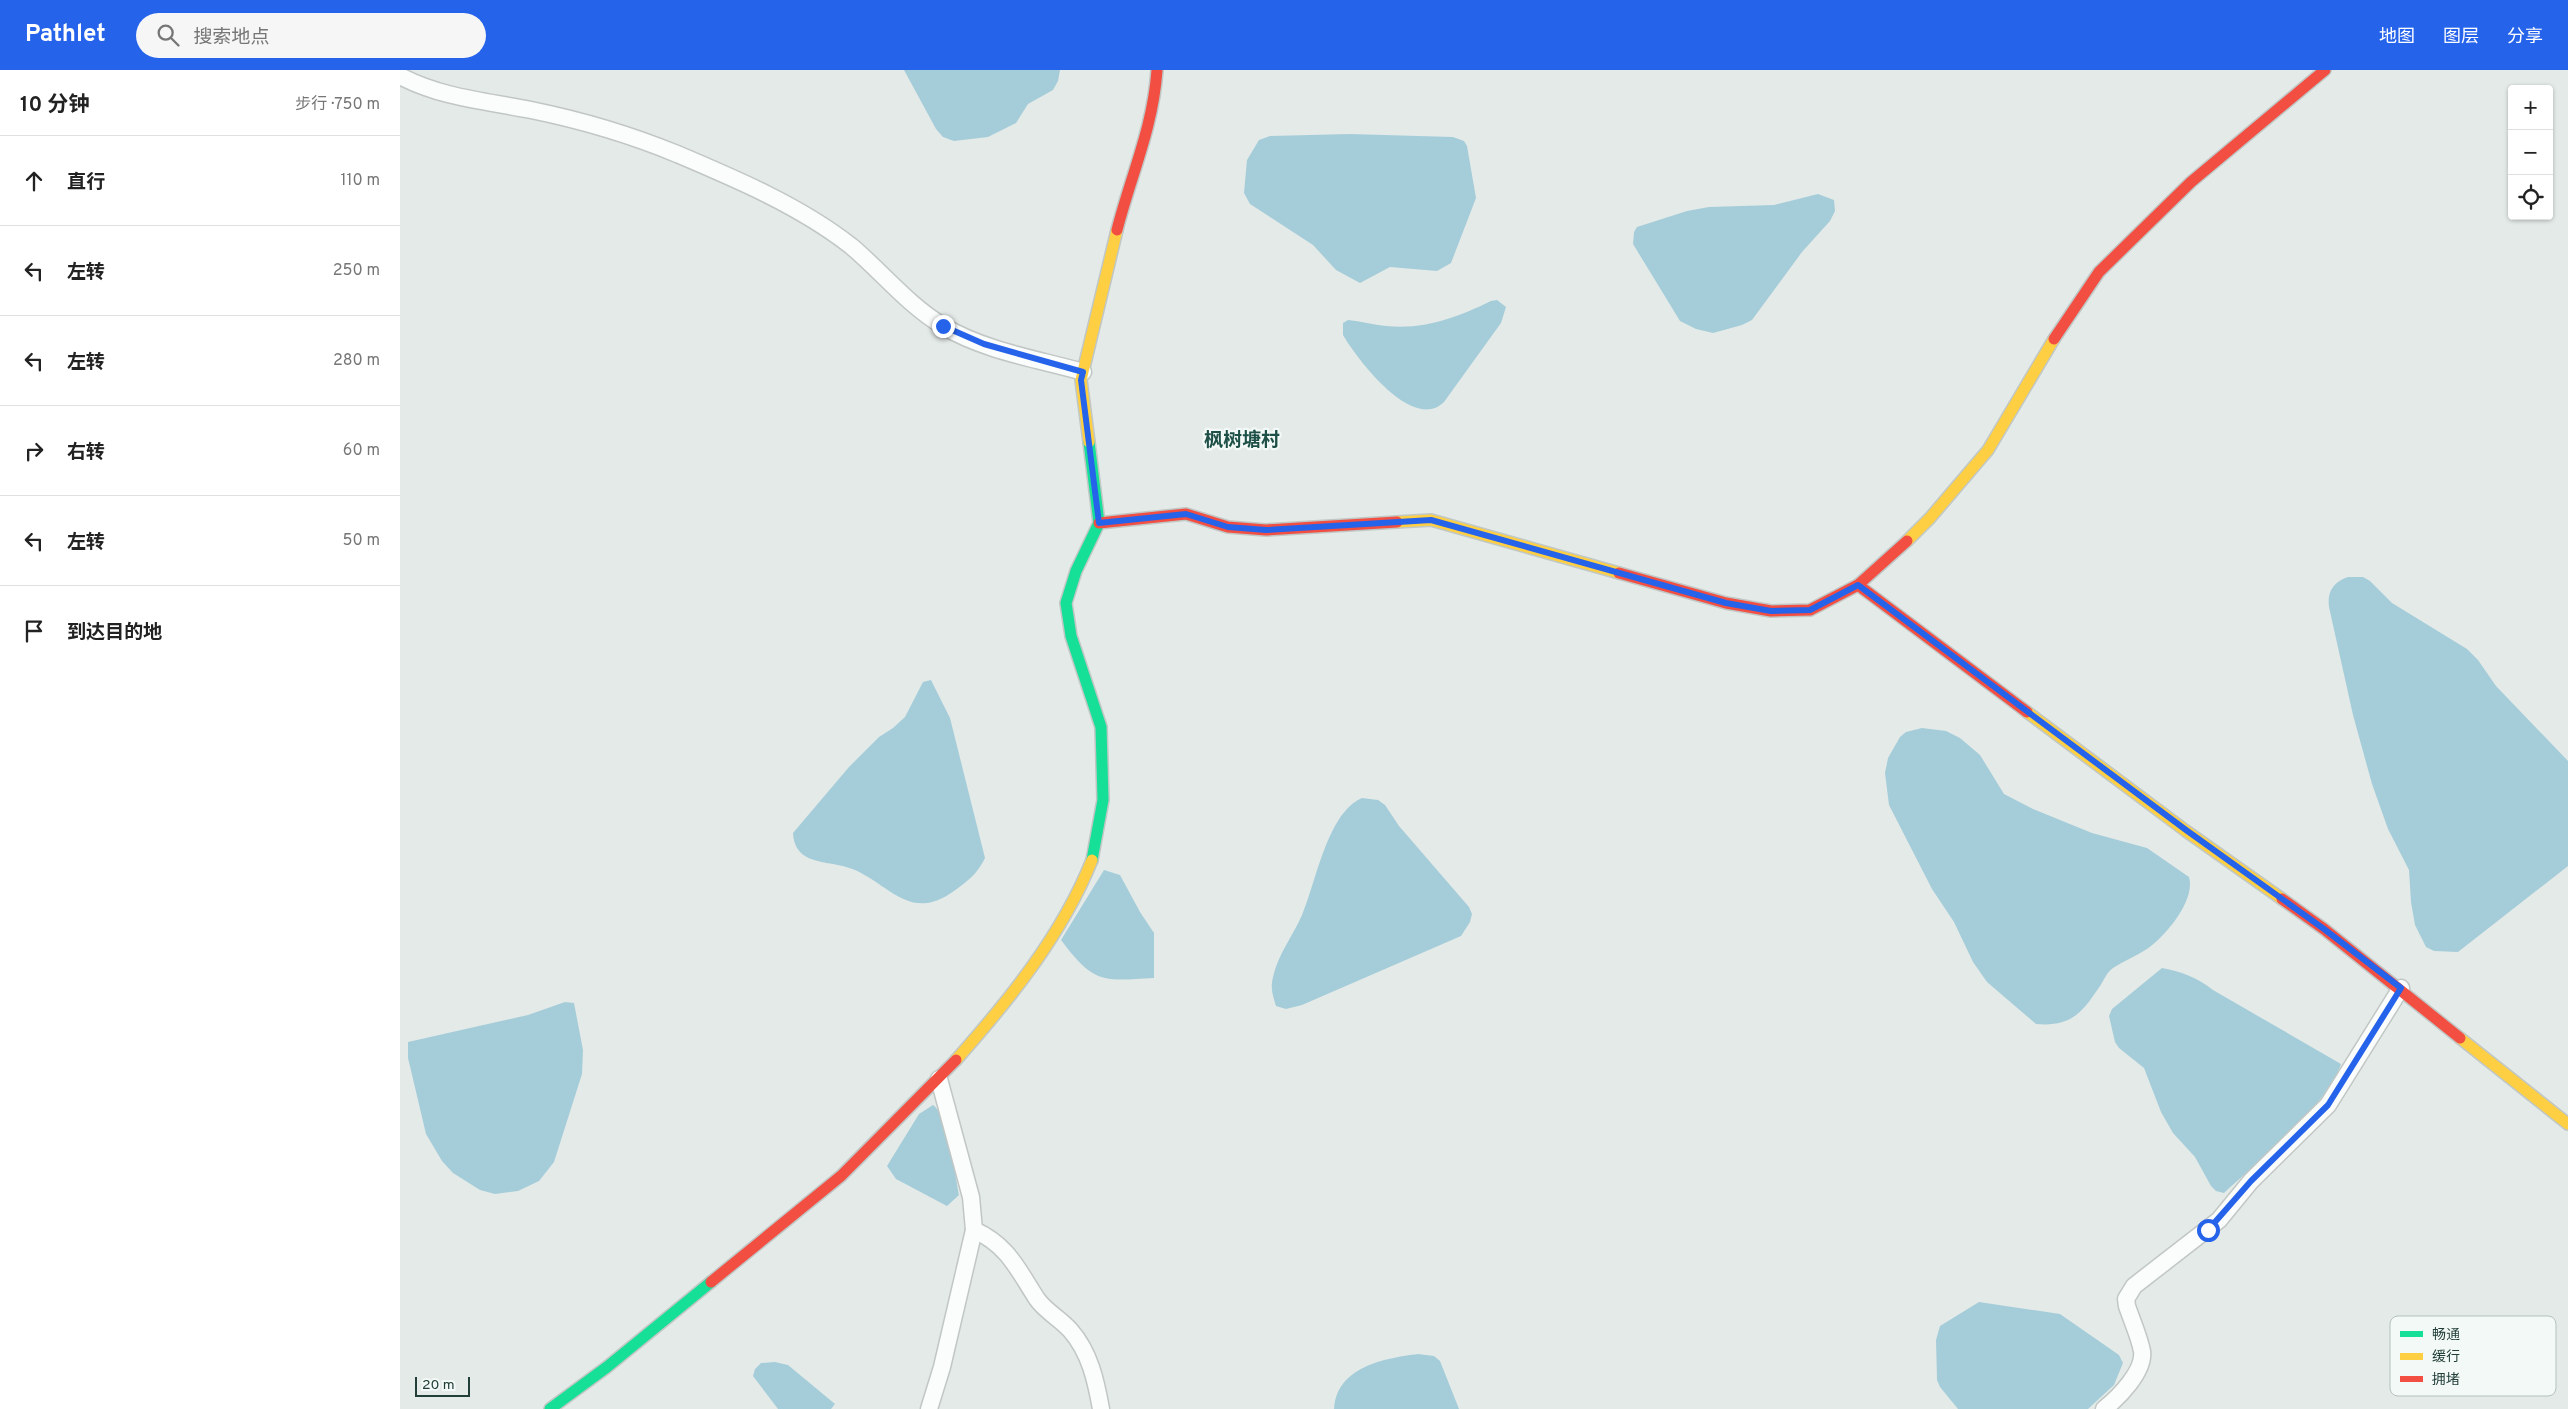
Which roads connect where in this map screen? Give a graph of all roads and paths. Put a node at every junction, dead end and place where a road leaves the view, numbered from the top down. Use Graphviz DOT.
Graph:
graph roads {
  1 [pos="1157,70"];
  2 [pos="2325,70"];
  3 [pos="403,81"];
  4 [pos="1083,372"];
  5 [pos="1099,523"];
  6 [pos="1858,585"];
  7 [pos="2401,988"];
  8 [pos="939,1079"];
  9 [pos="2568,1124"];
  10 [pos="974,1230"];
  11 [pos="550,1409"];
  12 [pos="930,1409"];
  13 [pos="1101,1409"];
  14 [pos="2104,1409"];
  1 -- 4 [label="street"];
  2 -- 6 [label="street"];
  3 -- 4 [label="street"];
  4 -- 5 [label="street"];
  5 -- 6 [label="street"];
  5 -- 8 [label="street"];
  6 -- 7 [label="street"];
  7 -- 9 [label="street"];
  7 -- 14 [label="street"];
  8 -- 10 [label="street"];
  8 -- 11 [label="street"];
  10 -- 12 [label="street"];
  10 -- 13 [label="street"];
}
